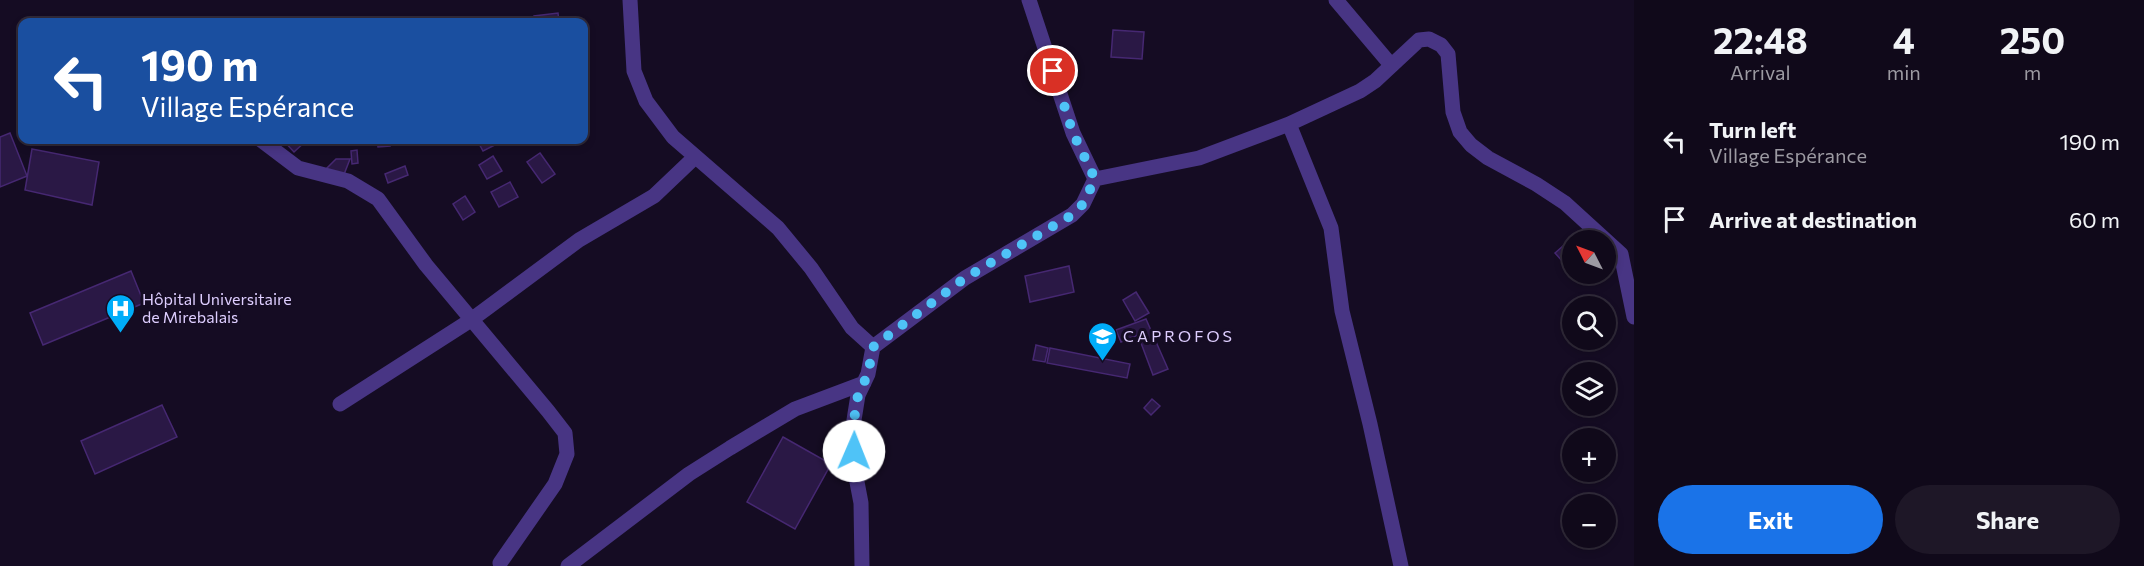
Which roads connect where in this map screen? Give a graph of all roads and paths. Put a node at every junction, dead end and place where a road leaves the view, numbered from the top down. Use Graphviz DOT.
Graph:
graph roads {
  1 [pos="630,0"];
  2 [pos="1029,0"];
  3 [pos="1336,0"];
  4 [pos="1391,66"];
  5 [pos="1289,124"];
  6 [pos="266,144"];
  7 [pos="695,157"];
  8 [pos="1095,179"];
  9 [pos="1627,252"];
  10 [pos="1634,317"];
  11 [pos="471,320"];
  12 [pos="873,347"];
  13 [pos="864,383"];
  14 [pos="340,404"];
  15 [pos="500,563"];
  16 [pos="568,566"];
  17 [pos="862,566"];
  18 [pos="1401,566"];
  1 -- 7 [label="street"];
  2 -- 8 [label="street"];
  3 -- 4 [label="street"];
  4 -- 5 [label="street"];
  4 -- 9 [label="street"];
  5 -- 8 [label="street"];
  5 -- 18 [label="street"];
  6 -- 11 [label="street"];
  7 -- 11 [label="street"];
  7 -- 12 [label="street"];
  8 -- 12 [label="street"];
  9 -- 10 [label="street"];
  11 -- 14 [label="street"];
  11 -- 15 [label="street"];
  12 -- 13 [label="street"];
  13 -- 16 [label="street"];
  13 -- 17 [label="street"];
}
